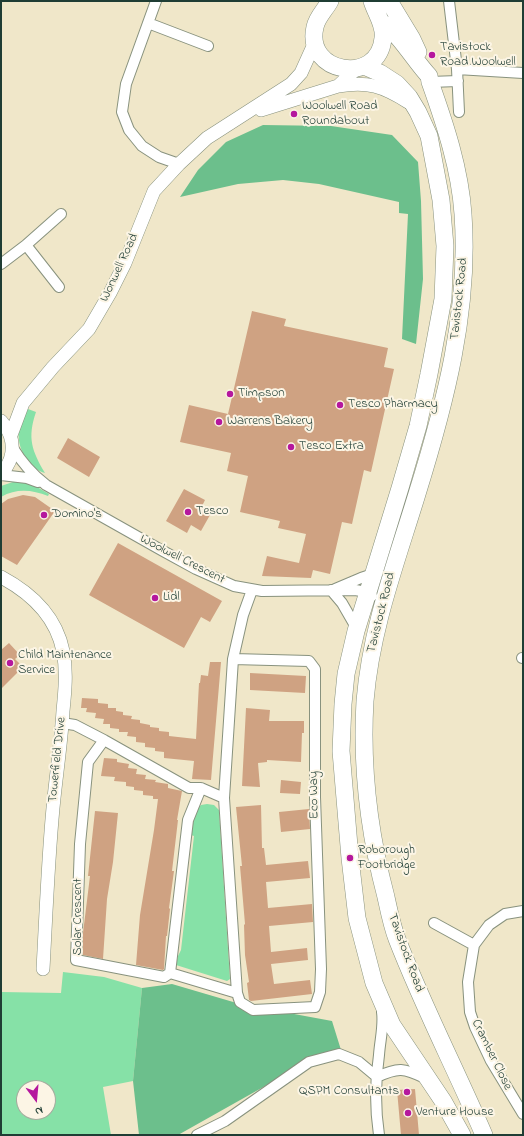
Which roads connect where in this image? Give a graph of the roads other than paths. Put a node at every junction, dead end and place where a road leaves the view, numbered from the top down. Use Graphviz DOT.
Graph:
graph roads {
  1 [pos="156,1"];
  2 [pos="389,1"];
  3 [pos="449,1"];
  4 [pos="328,5"];
  5 [pos="376,12"];
  6 [pos="148,23"];
  7 [pos="315,42"];
  8 [pos="208,46"];
  9 [pos="361,67"];
  10 [pos="457,69"];
  11 [pos="523,73"];
  12 [pos="429,79"];
  13 [pos="458,82"];
  14 [pos="338,86"];
  15 [pos="414,106"];
  16 [pos="459,112"];
  17 [pos="244,115"];
  18 [pos="179,164"];
  19 [pos="61,214"];
  20 [pos="26,245"];
  21 [pos="1,264"];
  22 [pos="59,287"];
  23 [pos="1,421"];
  24 [pos="12,442"];
  25 [pos="1,475"];
  26 [pos="46,485"];
  27 [pos="373,574"];
  28 [pos="1,577"];
  29 [pos="252,590"];
  30 [pos="331,590"];
  31 [pos="367,592"];
  32 [pos="382,606"];
  33 [pos="357,629"];
  34 [pos="233,660"];
  35 [pos="62,723"];
  36 [pos="104,740"];
  37 [pos="201,788"];
  38 [pos="224,798"];
  39 [pos="523,910"];
  40 [pos="434,923"];
  41 [pos="474,945"];
  42 [pos="43,968"];
  43 [pos="170,973"];
  44 [pos="238,997"];
  45 [pos="380,997"];
  46 [pos="377,1077"];
  47 [pos="430,1081"];
  48 [pos="523,1114"];
  49 [pos="197,1135"];
  50 [pos="379,1135"];
  51 [pos="462,1135"];
  52 [pos="484,1135"];
  1 -- 6 [label="street"];
  2 -- 12 [label="highway"];
  3 -- 10 [label="street"];
  4 -- 7 [label="highway"];
  5 -- 9 [label="highway"];
  5 -- 12 [label="highway, Tavistock Road"];
  6 -- 8 [label="street"];
  6 -- 18 [label="street"];
  7 -- 9 [label="highway"];
  7 -- 17 [label="street, Wonwell Road"];
  9 -- 14 [label="street, Wonwell Road"];
  9 -- 15 [label="highway, Tavistock Road"];
  10 -- 11 [label="street"];
  10 -- 13 [label="street"];
  12 -- 13 [label="street"];
  12 -- 32 [label="highway, Tavistock Road"];
  13 -- 16 [label="street"];
  14 -- 15 [label="street"];
  14 -- 17 [label="street, Wonwell Road"];
  15 -- 27 [label="highway, Tavistock Road"];
  17 -- 18 [label="street, Wonwell Road"];
  18 -- 24 [label="street, Wonwell Road"];
  19 -- 20 [label="street"];
  20 -- 21 [label="street"];
  20 -- 22 [label="street"];
  23 -- 24 [label="street"];
  24 -- 25 [label="street, Wonwell Road"];
  24 -- 26 [label="street, Woolwell Crescent"];
  25 -- 26 [label="street, Woolwell Crescent"];
  26 -- 29 [label="street, Woolwell Crescent"];
  27 -- 30 [label="street, Woolwell Crescent"];
  27 -- 31 [label="highway, Tavistock Road"];
  28 -- 35 [label="street, Towerfield Drive"];
  29 -- 30 [label="street, Woolwell Crescent"];
  29 -- 34 [label="street"];
  30 -- 31 [label="street"];
  30 -- 33 [label="street"];
  31 -- 32 [label="street"];
  31 -- 33 [label="highway, Tavistock Road"];
  32 -- 52 [label="highway, Tavistock Road"];
  33 -- 45 [label="highway, Tavistock Road"];
  34 -- 38 [label="street"];
  34 -- 44 [label="street, Eco Way"];
  35 -- 36 [label="street"];
  35 -- 42 [label="street, Towerfield Drive"];
  36 -- 37 [label="street"];
  36 -- 43 [label="street, Solar Crescent"];
  37 -- 38 [label="street"];
  37 -- 43 [label="street"];
  38 -- 44 [label="street"];
  39 -- 41 [label="street, Cramber Close"];
  40 -- 41 [label="street"];
  41 -- 48 [label="street, Cramber Close"];
  43 -- 44 [label="street"];
  45 -- 46 [label="street, Tavistock Road"];
  45 -- 47 [label="highway, Tavistock Road"];
  46 -- 47 [label="street"];
  46 -- 49 [label="street"];
  46 -- 50 [label="street, Tavistock Road"];
  47 -- 51 [label="highway, Tavistock Road"];
}
